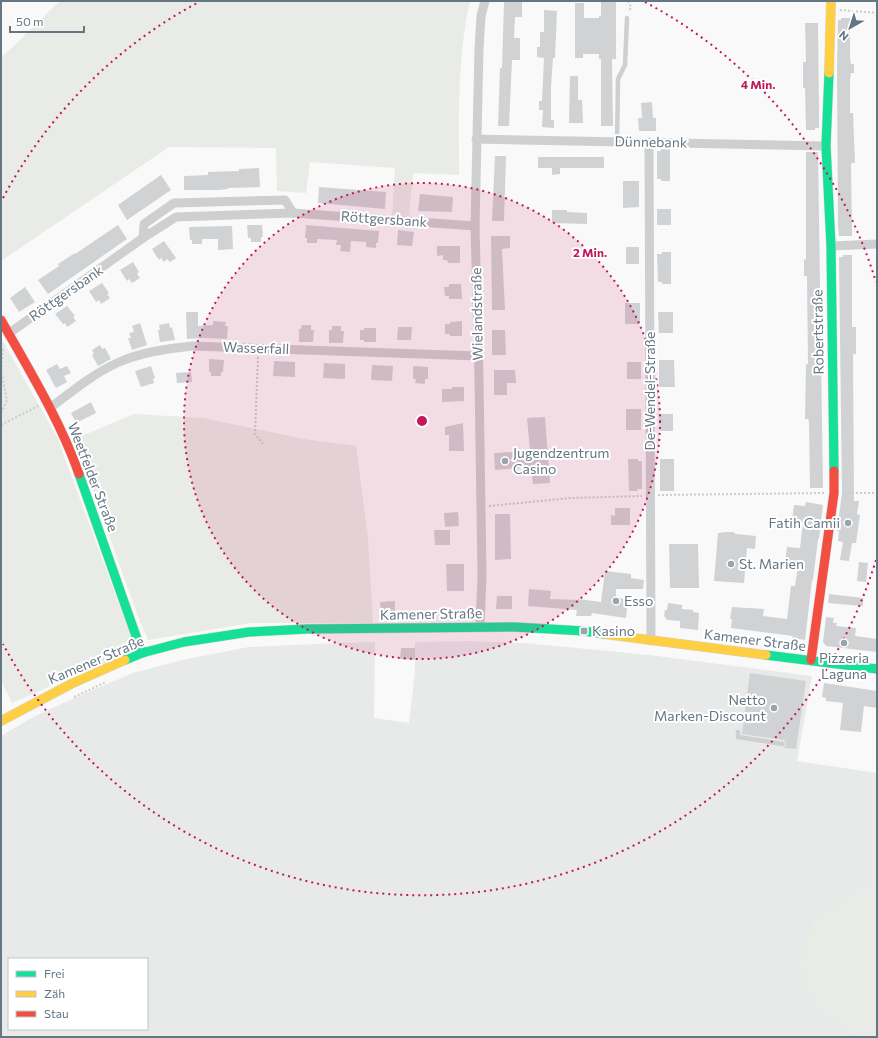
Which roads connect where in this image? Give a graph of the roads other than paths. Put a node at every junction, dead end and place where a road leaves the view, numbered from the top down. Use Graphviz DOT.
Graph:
graph roads {
  1 [pos="485,1"];
  2 [pos="831,5"];
  3 [pos="627,18"];
  4 [pos="476,139"];
  5 [pos="617,142"];
  6 [pos="649,142"];
  7 [pos="826,146"];
  8 [pos="216,201"];
  9 [pos="233,201"];
  10 [pos="204,202"];
  11 [pos="293,212"];
  12 [pos="232,214"];
  13 [pos="205,215"];
  14 [pos="216,215"];
  15 [pos="474,226"];
  16 [pos="143,238"];
  17 [pos="877,244"];
  18 [pos="831,246"];
  19 [pos="1,320"];
  20 [pos="8,334"];
  21 [pos="478,356"];
  22 [pos="48,405"];
  23 [pos="480,627"];
  24 [pos="651,641"];
  25 [pos="142,653"];
  26 [pos="810,660"];
  27 [pos="877,669"];
  28 [pos="1,721"];
  29 [pos="738,732"];
  30 [pos="783,744"];
  1 -- 4 [label="street, Wielandstraße"];
  2 -- 7 [label="street, Robertstraße"];
  3 -- 5 [label="lane"];
  4 -- 5 [label="street, Dünnebank"];
  4 -- 15 [label="street, Wielandstraße"];
  5 -- 6 [label="street, Dünnebank"];
  6 -- 7 [label="street, Dünnebank"];
  6 -- 24 [label="street, De-Wendel-Straße"];
  7 -- 18 [label="street, Robertstraße"];
  8 -- 9 [label="street"];
  8 -- 10 [label="street"];
  8 -- 14 [label="street"];
  9 -- 11 [label="street"];
  9 -- 12 [label="street"];
  10 -- 13 [label="street"];
  10 -- 16 [label="street"];
  11 -- 12 [label="street, Röttgersbank"];
  11 -- 15 [label="street, Röttgersbank"];
  12 -- 14 [label="street, Röttgersbank"];
  13 -- 14 [label="street, Röttgersbank"];
  13 -- 16 [label="street, Röttgersbank"];
  15 -- 21 [label="street, Wielandstraße"];
  16 -- 20 [label="street, Röttgersbank"];
  17 -- 18 [label="street"];
  18 -- 26 [label="street, Robertstraße"];
  19 -- 20 [label="street, Weetfelder Straße"];
  20 -- 22 [label="street, Weetfelder Straße"];
  21 -- 22 [label="street, Wasserfall"];
  21 -- 23 [label="street, Wielandstraße"];
  22 -- 25 [label="street, Weetfelder Straße"];
  23 -- 24 [label="street, Kamener Straße"];
  23 -- 25 [label="street, Kamener Straße"];
  24 -- 26 [label="street, Kamener Straße"];
  25 -- 28 [label="street, Kamener Straße"];
  26 -- 27 [label="street, Kamener Straße"];
  29 -- 30 [label="lane"];
}
